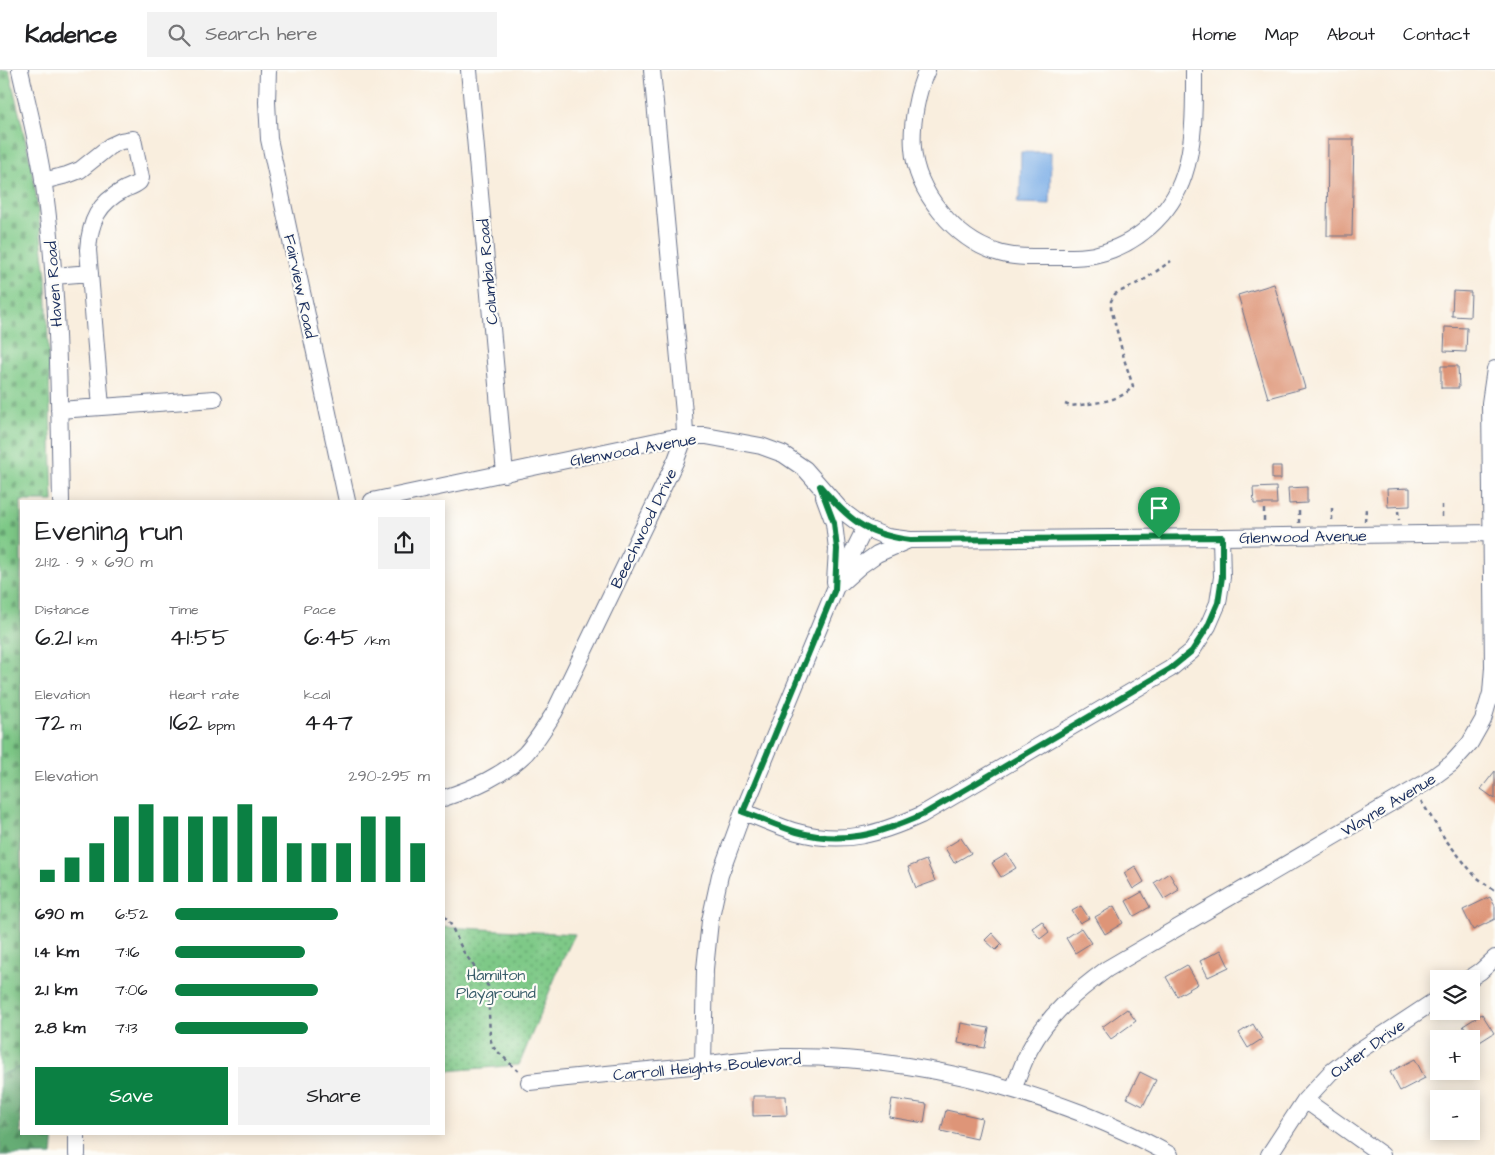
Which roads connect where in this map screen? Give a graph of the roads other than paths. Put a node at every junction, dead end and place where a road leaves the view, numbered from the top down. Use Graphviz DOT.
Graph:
graph roads {
  1 [pos="20,70"];
  2 [pos="268,70"];
  3 [pos="469,70"];
  4 [pos="652,70"];
  5 [pos="926,70"];
  6 [pos="1194,70"];
  7 [pos="43,181"];
  8 [pos="90,273"];
  9 [pos="54,276"];
  10 [pos="1495,369"];
  11 [pos="214,399"];
  12 [pos="101,407"];
  13 [pos="59,410"];
  14 [pos="685,436"];
  15 [pos="505,474"];
  16 [pos="820,486"];
  17 [pos="61,500"];
  18 [pos="347,500"];
  19 [pos="377,500"];
  20 [pos="864,528"];
  21 [pos="1493,533"];
  22 [pos="1222,537"];
  23 [pos="910,540"];
  24 [pos="835,589"];
  25 [pos="445,798"];
  26 [pos="743,812"];
  27 [pos="1495,958"];
  28 [pos="1480,972"];
  29 [pos="1430,1004"];
  30 [pos="703,1064"];
  31 [pos="529,1082"];
  32 [pos="1013,1089"];
  33 [pos="1305,1100"];
  34 [pos="77,1135"];
  35 [pos="77,1155"];
  36 [pos="1170,1155"];
  37 [pos="1269,1155"];
  38 [pos="1382,1155"];
  1 -- 7 [label="street, Haven Road"];
  2 -- 18 [label="street, Fairview Road"];
  3 -- 15 [label="street, Columbia Road"];
  4 -- 14 [label="street, Beechwood Drive"];
  5 -- 6 [label="street"];
  7 -- 8 [label="street"];
  7 -- 9 [label="street, Haven Road"];
  8 -- 9 [label="street"];
  8 -- 12 [label="street"];
  9 -- 13 [label="street, Haven Road"];
  10 -- 21 [label="street, Wayne Avenue"];
  11 -- 12 [label="street"];
  12 -- 13 [label="street"];
  13 -- 17 [label="street, Haven Road"];
  14 -- 15 [label="street, Glenwood Avenue"];
  14 -- 16 [label="street, Glenwood Avenue"];
  14 -- 25 [label="street, Beechwood Drive"];
  15 -- 19 [label="street, Glenwood Avenue"];
  16 -- 20 [label="street, Glenwood Avenue"];
  16 -- 24 [label="street"];
  20 -- 23 [label="street, Glenwood Avenue"];
  20 -- 24 [label="street"];
  21 -- 22 [label="street, Glenwood Avenue"];
  21 -- 32 [label="street, Wayne Avenue"];
  22 -- 23 [label="street, Glenwood Avenue"];
  22 -- 26 [label="street"];
  23 -- 24 [label="street"];
  24 -- 26 [label="street"];
  26 -- 30 [label="street"];
  27 -- 28 [label="street"];
  29 -- 33 [label="street, Outer Drive"];
  30 -- 31 [label="street, Carroll Heights Boulevard"];
  30 -- 32 [label="street, Carroll Heights Boulevard"];
  32 -- 36 [label="street, Carroll Heights Boulevard"];
  33 -- 37 [label="street, Outer Drive"];
  33 -- 38 [label="street"];
  34 -- 35 [label="street"];
}
